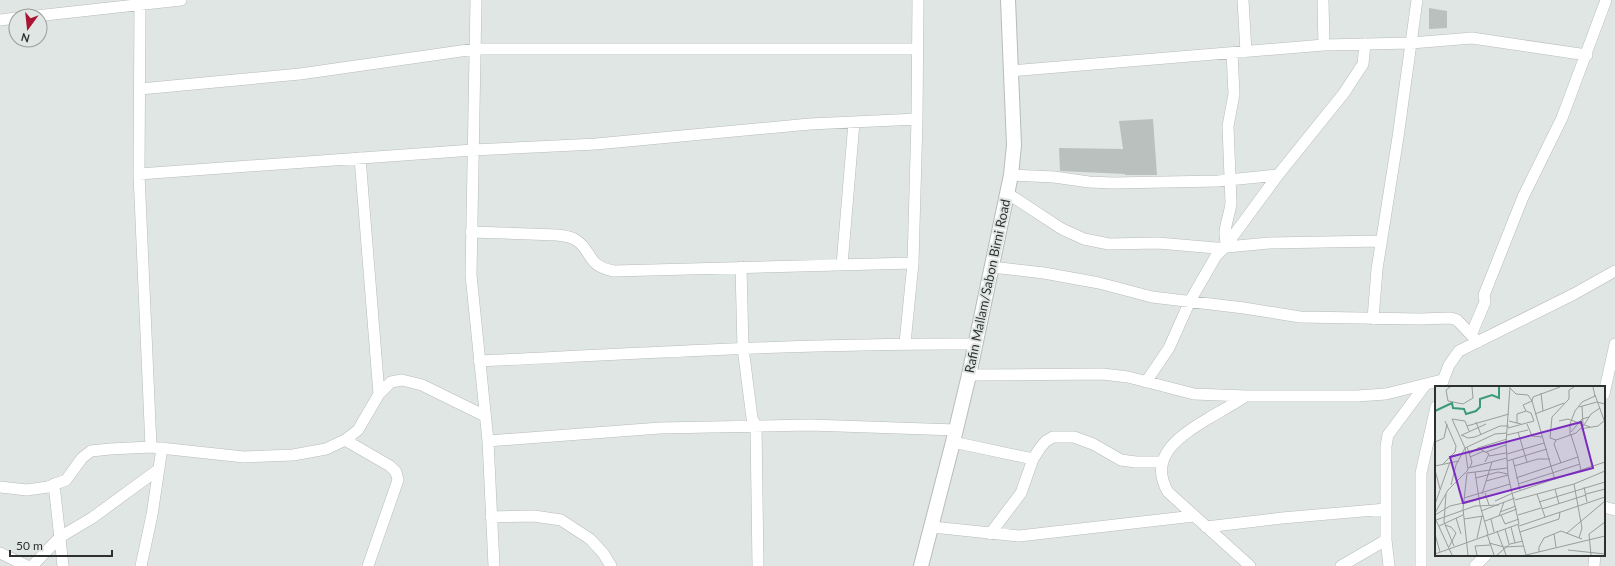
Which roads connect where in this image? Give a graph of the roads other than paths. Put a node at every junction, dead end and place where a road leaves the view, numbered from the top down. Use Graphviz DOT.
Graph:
graph roads {
  1 [pos="181,0"];
  2 [pos="476,0"];
  3 [pos="918,0"];
  4 [pos="1243,0"];
  5 [pos="1323,0"];
  6 [pos="1417,0"];
  7 [pos="1606,0"];
  8 [pos="1005,2"];
  9 [pos="140,4"];
  10 [pos="48,15"];
  11 [pos="1411,43"];
  12 [pos="1365,44"];
  13 [pos="1324,45"];
  14 [pos="475,49"];
  15 [pos="917,49"];
  16 [pos="1246,52"];
  17 [pos="1232,53"];
  18 [pos="1586,55"];
  19 [pos="1011,71"];
  20 [pos="140,89"];
  21 [pos="917,119"];
  22 [pos="854,122"];
  23 [pos="473,150"];
  24 [pos="360,158"];
  25 [pos="139,174"];
  26 [pos="1011,175"];
  27 [pos="1278,175"];
  28 [pos="1230,180"];
  29 [pos="1007,192"];
  30 [pos="471,232"];
  31 [pos="1381,242"];
  32 [pos="1226,246"];
  33 [pos="913,264"];
  34 [pos="842,265"];
  35 [pos="741,267"];
  36 [pos="992,267"];
  37 [pos="1615,271"];
  38 [pos="1190,301"];
  39 [pos="1374,319"];
  40 [pos="1474,338"];
  41 [pos="905,343"];
  42 [pos="975,344"];
  43 [pos="1615,344"];
  44 [pos="743,348"];
  45 [pos="479,361"];
  46 [pos="969,375"];
  47 [pos="1146,382"];
  48 [pos="1426,384"];
  49 [pos="1442,384"];
  50 [pos="1605,389"];
  51 [pos="379,394"];
  52 [pos="1246,396"];
  53 [pos="1435,411"];
  54 [pos="485,416"];
  55 [pos="756,426"];
  56 [pos="955,436"];
  57 [pos="345,440"];
  58 [pos="488,441"];
  59 [pos="157,447"];
  60 [pos="1033,459"];
  61 [pos="1163,462"];
  62 [pos="159,469"];
  63 [pos="54,484"];
  64 [pos="2,490"];
  65 [pos="1605,507"];
  66 [pos="1386,509"];
  67 [pos="1615,510"];
  68 [pos="1194,516"];
  69 [pos="491,517"];
  70 [pos="932,527"];
  71 [pos="1206,527"];
  72 [pos="990,534"];
  73 [pos="60,537"];
  74 [pos="1386,540"];
  75 [pos="0,553"];
  76 [pos="1485,556"];
  77 [pos="1595,556"];
  78 [pos="27,566"];
  79 [pos="32,566"];
  80 [pos="64,566"];
  81 [pos="141,566"];
  82 [pos="368,566"];
  83 [pos="494,566"];
  84 [pos="611,566"];
  85 [pos="758,566"];
  86 [pos="921,566"];
  87 [pos="1250,566"];
  88 [pos="1341,566"];
  89 [pos="1388,566"];
  90 [pos="1421,566"];
  91 [pos="1475,566"];
  92 [pos="1594,566"];
  1 -- 9 [label="street"];
  2 -- 14 [label="street"];
  3 -- 15 [label="street"];
  4 -- 16 [label="street"];
  5 -- 13 [label="street"];
  6 -- 11 [label="street"];
  7 -- 18 [label="street"];
  8 -- 19 [label="street, Rafin Mallam/Sabon Birni Road"];
  9 -- 10 [label="street"];
  9 -- 20 [label="street"];
  11 -- 12 [label="street"];
  11 -- 18 [label="street"];
  11 -- 31 [label="street"];
  12 -- 13 [label="street"];
  12 -- 27 [label="street"];
  13 -- 16 [label="street"];
  14 -- 15 [label="street"];
  14 -- 20 [label="street"];
  14 -- 23 [label="street"];
  15 -- 21 [label="street"];
  16 -- 17 [label="street"];
  17 -- 19 [label="street"];
  17 -- 28 [label="street"];
  18 -- 40 [label="street"];
  19 -- 26 [label="street, Rafin Mallam/Sabon Birni Road"];
  20 -- 25 [label="street"];
  21 -- 22 [label="street"];
  21 -- 33 [label="street"];
  22 -- 23 [label="street"];
  22 -- 34 [label="street"];
  23 -- 24 [label="street"];
  23 -- 30 [label="street"];
  24 -- 25 [label="street"];
  24 -- 51 [label="street"];
  25 -- 59 [label="street"];
  26 -- 28 [label="street"];
  26 -- 29 [label="street, Rafin Mallam/Sabon Birni Road"];
  27 -- 28 [label="street"];
  27 -- 32 [label="street"];
  28 -- 32 [label="street"];
  29 -- 32 [label="street"];
  29 -- 36 [label="street, Rafin Mallam/Sabon Birni Road"];
  30 -- 35 [label="street"];
  30 -- 45 [label="street"];
  31 -- 32 [label="street"];
  31 -- 39 [label="street"];
  32 -- 38 [label="street"];
  33 -- 34 [label="street"];
  33 -- 41 [label="street"];
  34 -- 35 [label="street"];
  35 -- 44 [label="street"];
  36 -- 38 [label="street"];
  36 -- 42 [label="street, Rafin Mallam/Sabon Birni Road"];
  37 -- 40 [label="street"];
  38 -- 39 [label="street"];
  38 -- 47 [label="street"];
  39 -- 40 [label="street"];
  40 -- 49 [label="street"];
  41 -- 42 [label="street"];
  41 -- 44 [label="street"];
  42 -- 46 [label="street, Rafin Mallam/Sabon Birni Road"];
  43 -- 50 [label="street"];
  44 -- 45 [label="street"];
  44 -- 55 [label="street"];
  45 -- 54 [label="street"];
  46 -- 47 [label="street"];
  46 -- 56 [label="street, Rafin Mallam/Sabon Birni Road"];
  47 -- 52 [label="street"];
  48 -- 49 [label="street"];
  48 -- 52 [label="street"];
  48 -- 66 [label="street"];
  51 -- 54 [label="street"];
  51 -- 57 [label="street"];
  52 -- 61 [label="street"];
  53 -- 90 [label="street"];
  54 -- 58 [label="street"];
  55 -- 56 [label="street"];
  55 -- 58 [label="street"];
  55 -- 85 [label="street"];
  56 -- 60 [label="street"];
  56 -- 70 [label="street, Rafin Mallam/Sabon Birni Road"];
  57 -- 59 [label="street"];
  57 -- 82 [label="street"];
  58 -- 69 [label="street"];
  59 -- 62 [label="street"];
  59 -- 63 [label="street"];
  60 -- 61 [label="street"];
  60 -- 72 [label="street"];
  61 -- 68 [label="street"];
  62 -- 73 [label="street"];
  62 -- 81 [label="street"];
  63 -- 64 [label="street"];
  63 -- 73 [label="street"];
  65 -- 67 [label="street"];
  66 -- 71 [label="street"];
  66 -- 74 [label="street"];
  68 -- 71 [label="street"];
  68 -- 72 [label="street"];
  69 -- 83 [label="street"];
  69 -- 84 [label="street"];
  70 -- 72 [label="street"];
  70 -- 86 [label="street, Rafin Mallam/Sabon Birni Road"];
  71 -- 87 [label="street"];
  73 -- 79 [label="street"];
  73 -- 80 [label="street"];
  74 -- 88 [label="street"];
  74 -- 89 [label="street"];
  75 -- 78 [label="street"];
  76 -- 91 [label="street"];
  77 -- 92 [label="street"];
}
